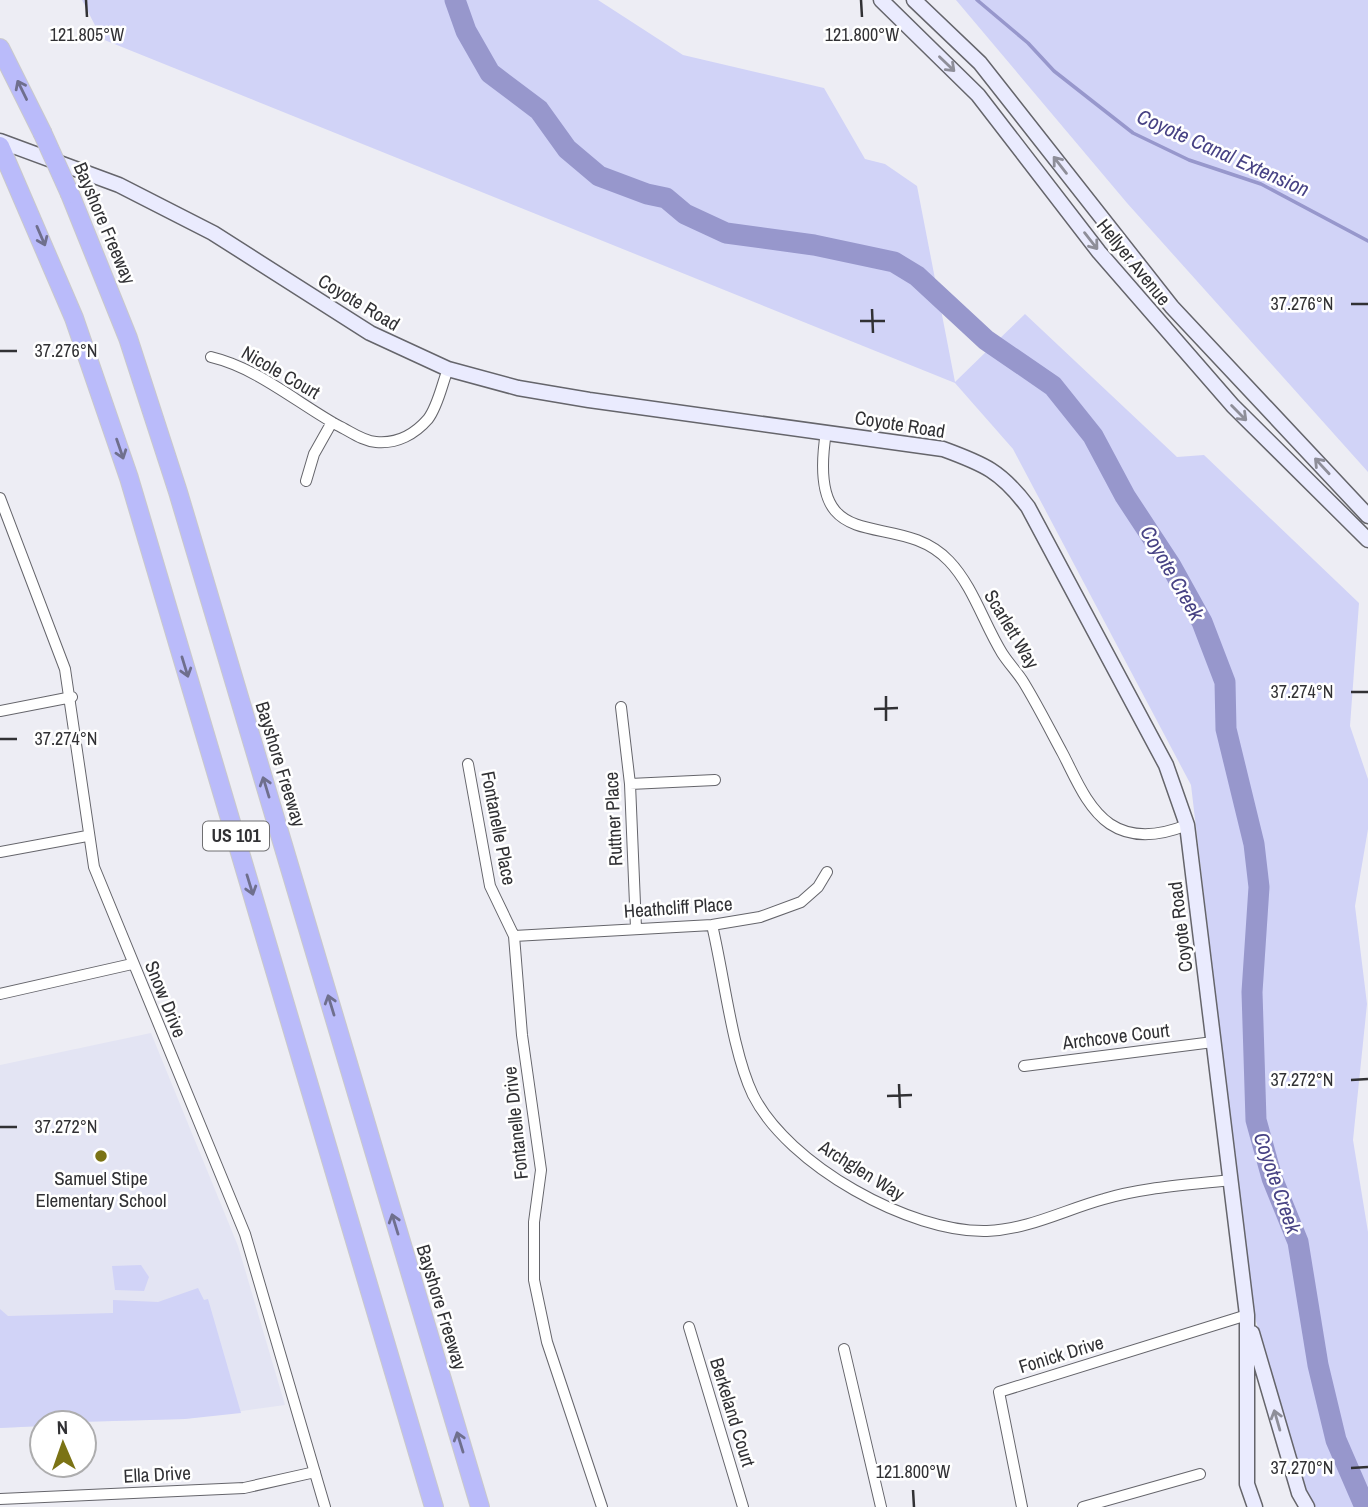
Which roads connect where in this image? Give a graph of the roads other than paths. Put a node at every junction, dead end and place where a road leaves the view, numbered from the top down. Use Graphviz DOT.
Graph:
graph roads {
  1 [pos="881,0"];
  2 [pos="914,0"];
  3 [pos="0,48"];
  4 [pos="0,144"];
  5 [pos="211,356"];
  6 [pos="448,369"];
  7 [pos="332,422"];
  8 [pos="826,432"];
  9 [pos="306,481"];
  10 [pos="0,498"];
  11 [pos="1368,516"];
  12 [pos="1368,540"];
  13 [pos="72,697"];
  14 [pos="621,707"];
  15 [pos="0,711"];
  16 [pos="468,764"];
  17 [pos="715,780"];
  18 [pos="630,784"];
  19 [pos="1186,825"];
  20 [pos="87,836"];
  21 [pos="0,852"];
  22 [pos="827,872"];
  23 [pos="712,925"];
  24 [pos="636,928"];
  25 [pos="514,936"];
  26 [pos="132,964"];
  27 [pos="0,994"];
  28 [pos="1213,1042"];
  29 [pos="1024,1066"];
  30 [pos="1230,1180"];
  31 [pos="1247,1315"];
  32 [pos="689,1327"];
  33 [pos="844,1349"];
  34 [pos="315,1472"];
  35 [pos="1200,1474"];
  36 [pos="0,1499"];
  37 [pos="325,1507"];
  38 [pos="435,1507"];
  39 [pos="480,1507"];
  40 [pos="602,1507"];
  41 [pos="743,1507"];
  42 [pos="881,1507"];
  43 [pos="1022,1507"];
  44 [pos="1083,1507"];
  45 [pos="1255,1507"];
  46 [pos="1307,1507"];
  1 -- 12 [label="street, Hellyer Avenue, one-way"];
  11 -- 2 [label="street, Hellyer Avenue, one-way"];
  39 -- 3 [label="highway, Bayshore Freeway / US 101, one-way, bridge"];
  4 -- 6 [label="street, Coyote Road"];
  4 -- 38 [label="highway, US 101, one-way"];
  5 -- 7 [label="street, Nicole Court"];
  6 -- 7 [label="street, Nicole Court"];
  6 -- 8 [label="street, Coyote Road"];
  7 -- 9 [label="street, Nicole Court"];
  8 -- 19 [label="street, Coyote Road"];
  8 -- 19 [label="street, Scarlett Way"];
  10 -- 13 [label="street, Snow Drive"];
  13 -- 15 [label="street"];
  13 -- 20 [label="street, Snow Drive"];
  14 -- 18 [label="street, Ruttner Place"];
  16 -- 25 [label="street, Fontanelle Place"];
  17 -- 18 [label="street"];
  18 -- 24 [label="street, Ruttner Place"];
  19 -- 28 [label="street, Coyote Road"];
  20 -- 21 [label="street"];
  20 -- 26 [label="street, Snow Drive"];
  22 -- 23 [label="street, Heathcliff Place"];
  23 -- 24 [label="street, Heathcliff Place"];
  23 -- 30 [label="street, Archglen Way"];
  24 -- 25 [label="street, Heathcliff Place"];
  25 -- 40 [label="street, Fontanelle Drive"];
  26 -- 27 [label="street"];
  26 -- 34 [label="street, Snow Drive"];
  28 -- 29 [label="street, Archcove Court"];
  28 -- 30 [label="street, Coyote Road"];
  30 -- 31 [label="street, Coyote Road"];
  31 -- 43 [label="street, Fonick Drive"];
  31 -- 45 [label="street, Coyote Road"];
  46 -- 31 [label="street, Coyote Road, one-way"];
  32 -- 41 [label="street, Berkeland Court"];
  33 -- 42 [label="street"];
  34 -- 36 [label="street, Ella Drive"];
  34 -- 37 [label="street, Snow Drive"];
  35 -- 44 [label="street"];
}
